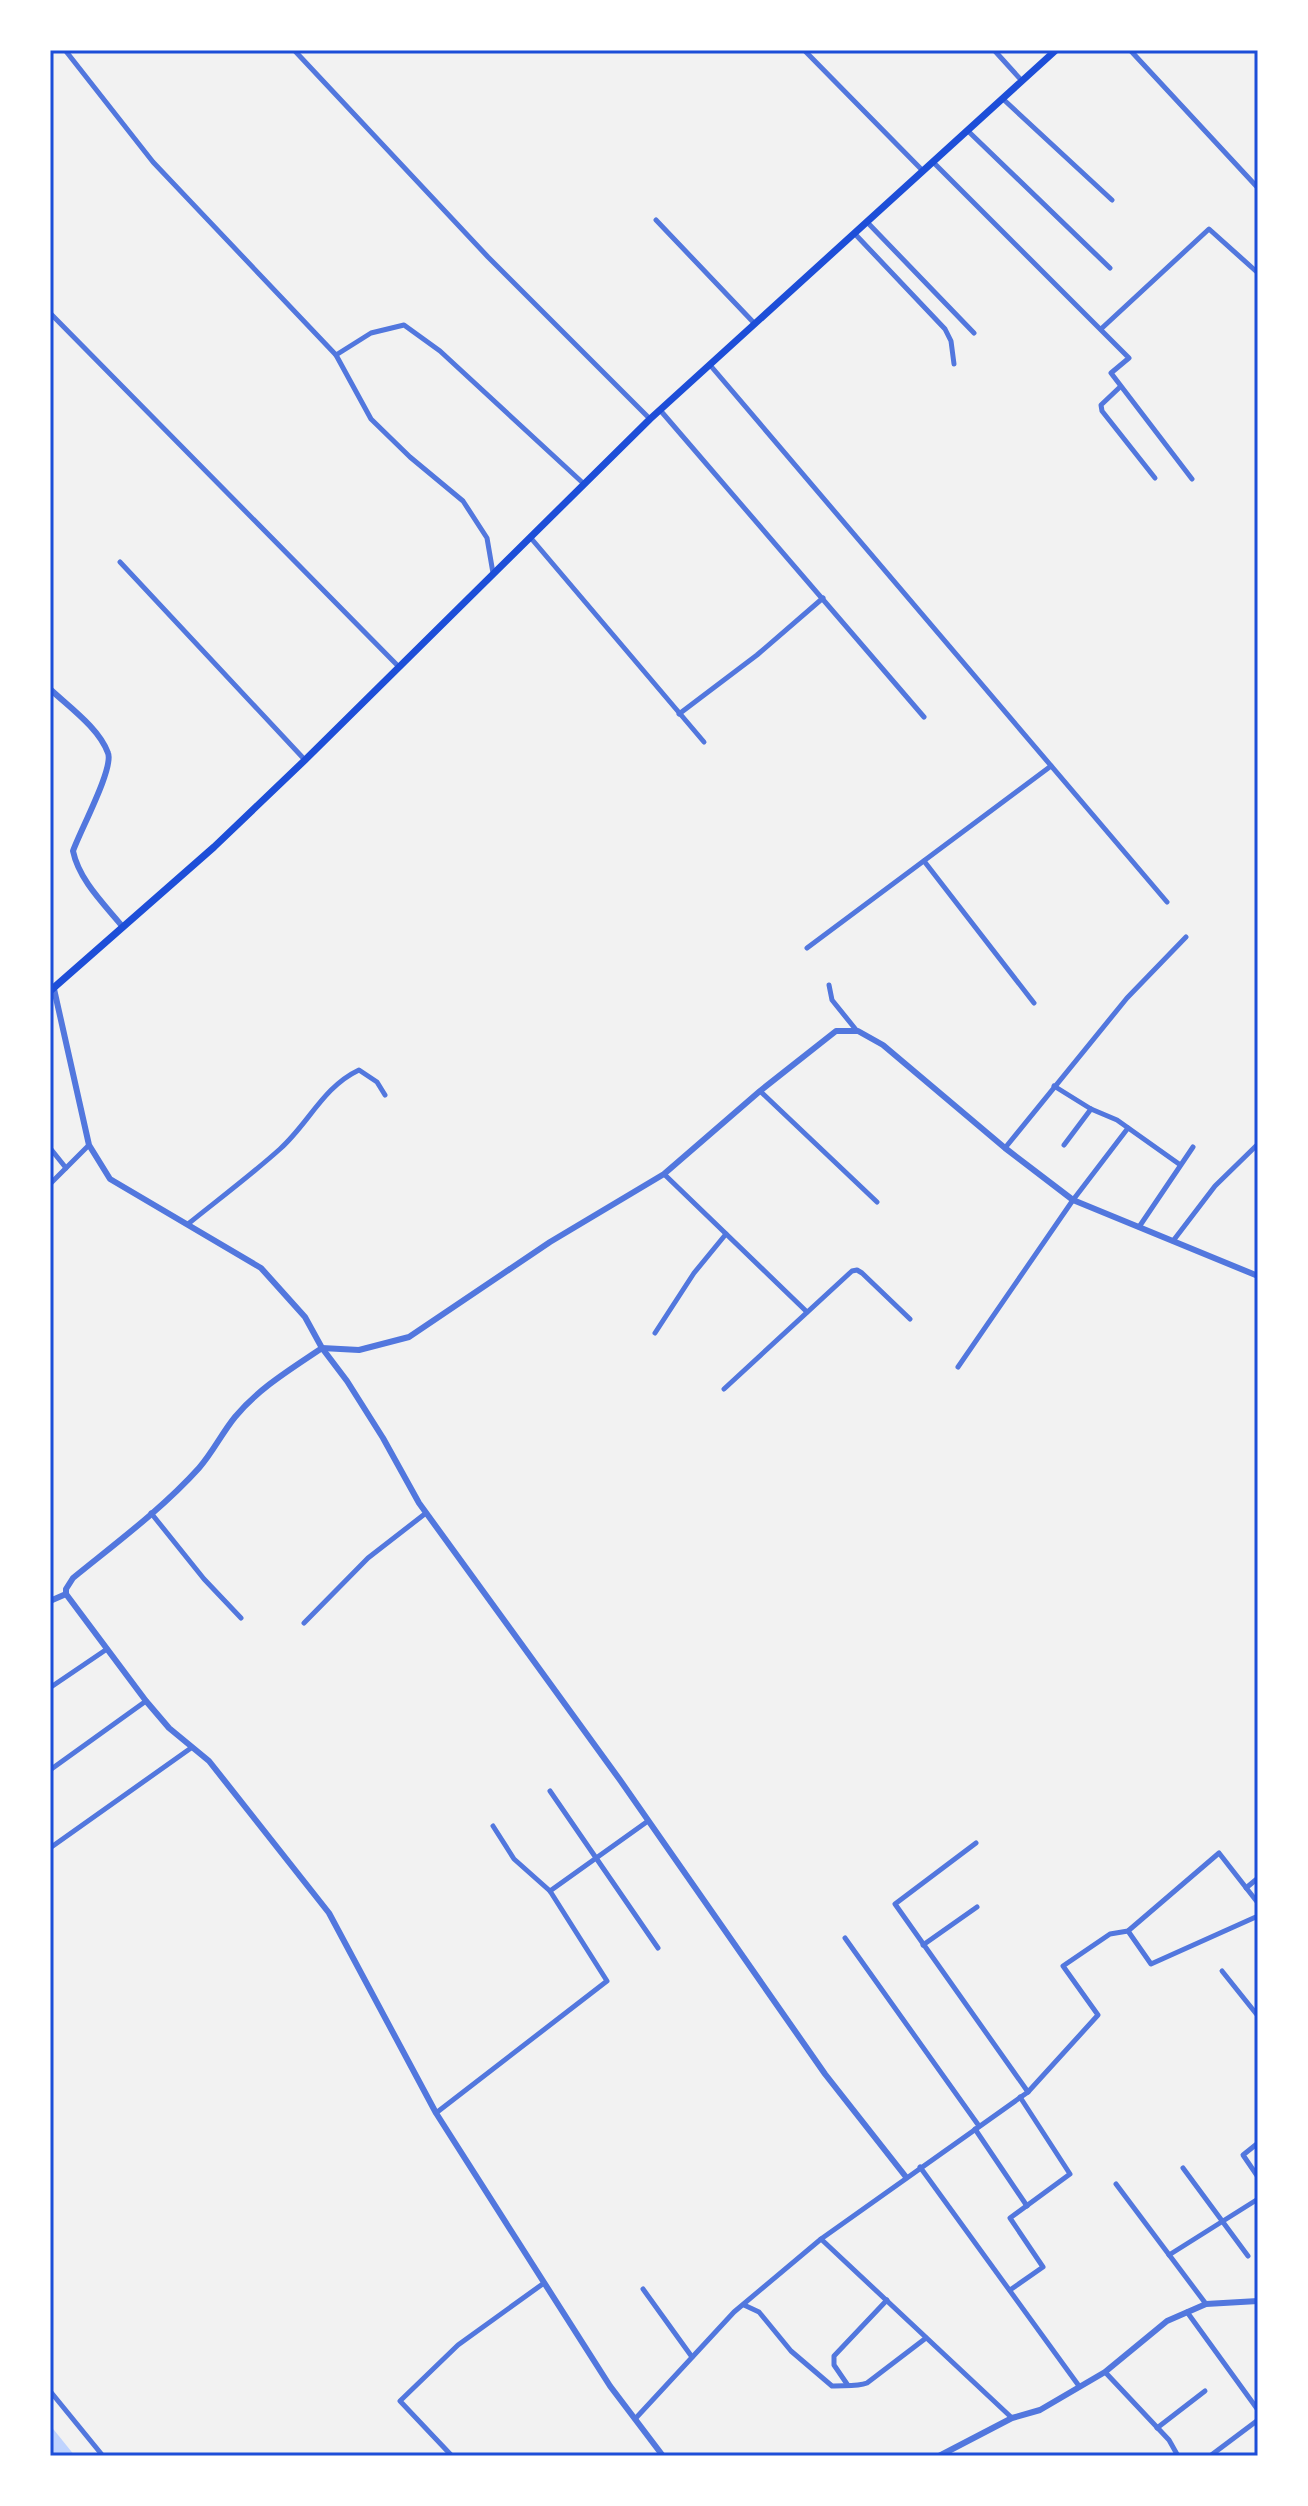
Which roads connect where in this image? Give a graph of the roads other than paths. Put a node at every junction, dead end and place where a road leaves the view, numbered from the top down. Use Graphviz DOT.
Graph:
graph roads {
  1 [pos="65,50"];
  2 [pos="294,50"];
  3 [pos="804,50"];
  4 [pos="994,50"];
  5 [pos="1056,50"];
  6 [pos="1130,50"];
  7 [pos="1022,81"];
  8 [pos="1003,99"];
  9 [pos="968,131"];
  10 [pos="933,162"];
  11 [pos="923,171"];
  12 [pos="1258,188"];
  13 [pos="1112,200"];
  14 [pos="656,220"];
  15 [pos="867,222"];
  16 [pos="855,234"];
  17 [pos="1110,268"];
  18 [pos="1258,273"];
  19 [pos="50,313"];
  20 [pos="755,325"];
  21 [pos="1101,329"];
  22 [pos="974,333"];
  23 [pos="336,355"];
  24 [pos="954,364"];
  25 [pos="710,365"];
  26 [pos="1120,387"];
  27 [pos="660,410"];
  28 [pos="650,419"];
  29 [pos="1155,478"];
  30 [pos="1192,479"];
  31 [pos="584,484"];
  32 [pos="530,537"];
  33 [pos="120,562"];
  34 [pos="493,573"];
  35 [pos="823,598"];
  36 [pos="399,667"];
  37 [pos="50,689"];
  38 [pos="679,714"];
  39 [pos="924,717"];
  40 [pos="704,742"];
  41 [pos="305,760"];
  42 [pos="1051,766"];
  43 [pos="924,861"];
  44 [pos="1167,902"];
  45 [pos="122,926"];
  46 [pos="1186,937"];
  47 [pos="807,948"];
  48 [pos="829,985"];
  49 [pos="52,990"];
  50 [pos="1034,1003"];
  51 [pos="858,1031"];
  52 [pos="1054,1086"];
  53 [pos="760,1091"];
  54 [pos="385,1095"];
  55 [pos="1091,1109"];
  56 [pos="1128,1128"];
  57 [pos="1258,1144"];
  58 [pos="89,1145"];
  59 [pos="1064,1145"];
  60 [pos="1193,1147"];
  61 [pos="50,1148"];
  62 [pos="1005,1148"];
  63 [pos="1179,1164"];
  64 [pos="66,1168"];
  65 [pos="664,1174"];
  66 [pos="50,1184"];
  67 [pos="1073,1200"];
  68 [pos="877,1202"];
  69 [pos="188,1224"];
  70 [pos="1139,1227"];
  71 [pos="726,1234"];
  72 [pos="1173,1241"];
  73 [pos="1258,1276"];
  74 [pos="807,1312"];
  75 [pos="910,1319"];
  76 [pos="655,1333"];
  77 [pos="322,1348"];
  78 [pos="958,1367"];
  79 [pos="724,1389"];
  80 [pos="151,1513"];
  81 [pos="426,1513"];
  82 [pos="66,1594"];
  83 [pos="50,1601"];
  84 [pos="241,1618"];
  85 [pos="304,1623"];
  86 [pos="108,1649"];
  87 [pos="50,1685"];
  88 [pos="146,1701"];
  89 [pos="191,1748"];
  90 [pos="50,1770"];
  91 [pos="550,1791"];
  92 [pos="648,1821"];
  93 [pos="493,1826"];
  94 [pos="976,1843"];
  95 [pos="50,1848"];
  96 [pos="597,1858"];
  97 [pos="1258,1878"];
  98 [pos="1246,1888"];
  99 [pos="550,1891"];
  100 [pos="1258,1903"];
  101 [pos="977,1907"];
  102 [pos="1258,1916"];
  103 [pos="1128,1931"];
  104 [pos="845,1938"];
  105 [pos="923,1945"];
  106 [pos="658,1948"];
  107 [pos="1222,1971"];
  108 [pos="1255,2007"];
  109 [pos="1258,2016"];
  110 [pos="1028,2092"];
  111 [pos="1020,2097"];
  112 [pos="436,2113"];
  113 [pos="977,2127"];
  114 [pos="1258,2143"];
  115 [pos="920,2167"];
  116 [pos="1183,2168"];
  117 [pos="906,2177"];
  118 [pos="1258,2177"];
  119 [pos="1116,2184"];
  120 [pos="1258,2199"];
  121 [pos="1027,2206"];
  122 [pos="1222,2221"];
  123 [pos="821,2239"];
  124 [pos="1169,2255"];
  125 [pos="1248,2256"];
  126 [pos="544,2283"];
  127 [pos="643,2289"];
  128 [pos="1010,2290"];
  129 [pos="887,2300"];
  130 [pos="1258,2301"];
  131 [pos="1206,2304"];
  132 [pos="743,2305"];
  133 [pos="1187,2312"];
  134 [pos="926,2338"];
  135 [pos="692,2357"];
  136 [pos="1105,2372"];
  137 [pos="847,2384"];
  138 [pos="1079,2386"];
  139 [pos="50,2391"];
  140 [pos="1205,2391"];
  141 [pos="1258,2410"];
  142 [pos="1012,2418"];
  143 [pos="635,2419"];
  144 [pos="1258,2420"];
  145 [pos="1157,2428"];
  146 [pos="103,2456"];
  147 [pos="452,2456"];
  148 [pos="663,2456"];
  149 [pos="939,2456"];
  150 [pos="1178,2456"];
  151 [pos="1210,2456"];
  1 -- 23 [label="street"];
  2 -- 28 [label="street"];
  3 -- 11 [label="street"];
  4 -- 7 [label="street"];
  5 -- 7 [label="main road"];
  6 -- 12 [label="street"];
  7 -- 8 [label="main road"];
  8 -- 9 [label="main road"];
  8 -- 13 [label="street"];
  9 -- 10 [label="main road"];
  9 -- 17 [label="street"];
  10 -- 11 [label="main road"];
  10 -- 21 [label="street"];
  11 -- 15 [label="main road"];
  14 -- 20 [label="street"];
  15 -- 16 [label="main road"];
  15 -- 22 [label="street"];
  16 -- 20 [label="main road"];
  16 -- 24 [label="street"];
  18 -- 21 [label="street"];
  19 -- 36 [label="street"];
  20 -- 25 [label="main road"];
  21 -- 26 [label="street"];
  23 -- 31 [label="street"];
  23 -- 34 [label="street"];
  25 -- 27 [label="main road"];
  25 -- 42 [label="street"];
  26 -- 29 [label="street"];
  26 -- 30 [label="street"];
  27 -- 28 [label="main road"];
  27 -- 35 [label="street"];
  28 -- 31 [label="main road"];
  31 -- 32 [label="main road"];
  32 -- 34 [label="main road"];
  32 -- 38 [label="street"];
  33 -- 41 [label="street"];
  34 -- 36 [label="main road"];
  35 -- 38 [label="street"];
  35 -- 39 [label="street"];
  36 -- 41 [label="main road"];
  37 -- 45 [label="street"];
  38 -- 40 [label="street"];
  41 -- 45 [label="main road"];
  42 -- 43 [label="street"];
  42 -- 44 [label="street"];
  43 -- 47 [label="street"];
  43 -- 50 [label="street"];
  45 -- 49 [label="main road"];
  46 -- 52 [label="street"];
  48 -- 51 [label="street"];
  49 -- 58 [label="street"];
  51 -- 53 [label="street"];
  51 -- 62 [label="street"];
  52 -- 55 [label="street"];
  52 -- 62 [label="street"];
  53 -- 65 [label="street"];
  53 -- 68 [label="street"];
  54 -- 69 [label="street"];
  55 -- 56 [label="street"];
  55 -- 59 [label="street"];
  56 -- 63 [label="street"];
  56 -- 67 [label="street"];
  57 -- 72 [label="street"];
  58 -- 64 [label="street"];
  58 -- 69 [label="street"];
  60 -- 63 [label="street"];
  61 -- 64 [label="street"];
  62 -- 67 [label="street"];
  63 -- 70 [label="street"];
  64 -- 66 [label="street"];
  65 -- 71 [label="street"];
  65 -- 77 [label="street"];
  67 -- 70 [label="street"];
  67 -- 78 [label="street"];
  69 -- 77 [label="street"];
  70 -- 72 [label="street"];
  71 -- 74 [label="street"];
  71 -- 76 [label="street"];
  72 -- 73 [label="street"];
  74 -- 75 [label="street"];
  74 -- 79 [label="street"];
  77 -- 80 [label="street"];
  77 -- 81 [label="street"];
  80 -- 82 [label="street"];
  80 -- 84 [label="street"];
  81 -- 85 [label="street"];
  81 -- 92 [label="street"];
  82 -- 83 [label="street"];
  82 -- 86 [label="street"];
  86 -- 87 [label="street"];
  86 -- 88 [label="street"];
  88 -- 89 [label="street"];
  88 -- 90 [label="street"];
  89 -- 95 [label="street"];
  89 -- 112 [label="street"];
  91 -- 96 [label="street"];
  92 -- 96 [label="street"];
  92 -- 117 [label="street"];
  93 -- 99 [label="street"];
  94 -- 105 [label="street"];
  96 -- 99 [label="street"];
  96 -- 106 [label="street"];
  97 -- 98 [label="street"];
  98 -- 100 [label="street"];
  98 -- 103 [label="street"];
  99 -- 112 [label="street"];
  101 -- 105 [label="street"];
  102 -- 103 [label="street"];
  103 -- 110 [label="street"];
  104 -- 113 [label="street"];
  105 -- 110 [label="street"];
  107 -- 108 [label="street"];
  108 -- 109 [label="street"];
  110 -- 111 [label="street"];
  111 -- 113 [label="street"];
  111 -- 121 [label="street"];
  112 -- 126 [label="street"];
  113 -- 115 [label="street"];
  113 -- 121 [label="street"];
  114 -- 118 [label="street"];
  115 -- 117 [label="street"];
  115 -- 128 [label="street"];
  116 -- 122 [label="street"];
  117 -- 123 [label="street"];
  119 -- 124 [label="street"];
  120 -- 122 [label="street"];
  121 -- 128 [label="street"];
  122 -- 124 [label="street"];
  122 -- 125 [label="street"];
  123 -- 129 [label="street"];
  123 -- 132 [label="street"];
  124 -- 131 [label="street"];
  126 -- 143 [label="street"];
  126 -- 147 [label="street"];
  127 -- 135 [label="street"];
  128 -- 138 [label="street"];
  129 -- 134 [label="street"];
  129 -- 137 [label="street"];
  130 -- 131 [label="street"];
  131 -- 133 [label="street"];
  132 -- 135 [label="street"];
  132 -- 137 [label="street"];
  133 -- 136 [label="street"];
  133 -- 141 [label="street"];
  134 -- 137 [label="street"];
  134 -- 142 [label="street"];
  135 -- 143 [label="street"];
  136 -- 138 [label="street"];
  136 -- 145 [label="street"];
  138 -- 142 [label="street"];
  139 -- 146 [label="street"];
  140 -- 145 [label="street"];
  142 -- 149 [label="street"];
  143 -- 148 [label="street"];
  144 -- 151 [label="street"];
  145 -- 150 [label="street"];
}
